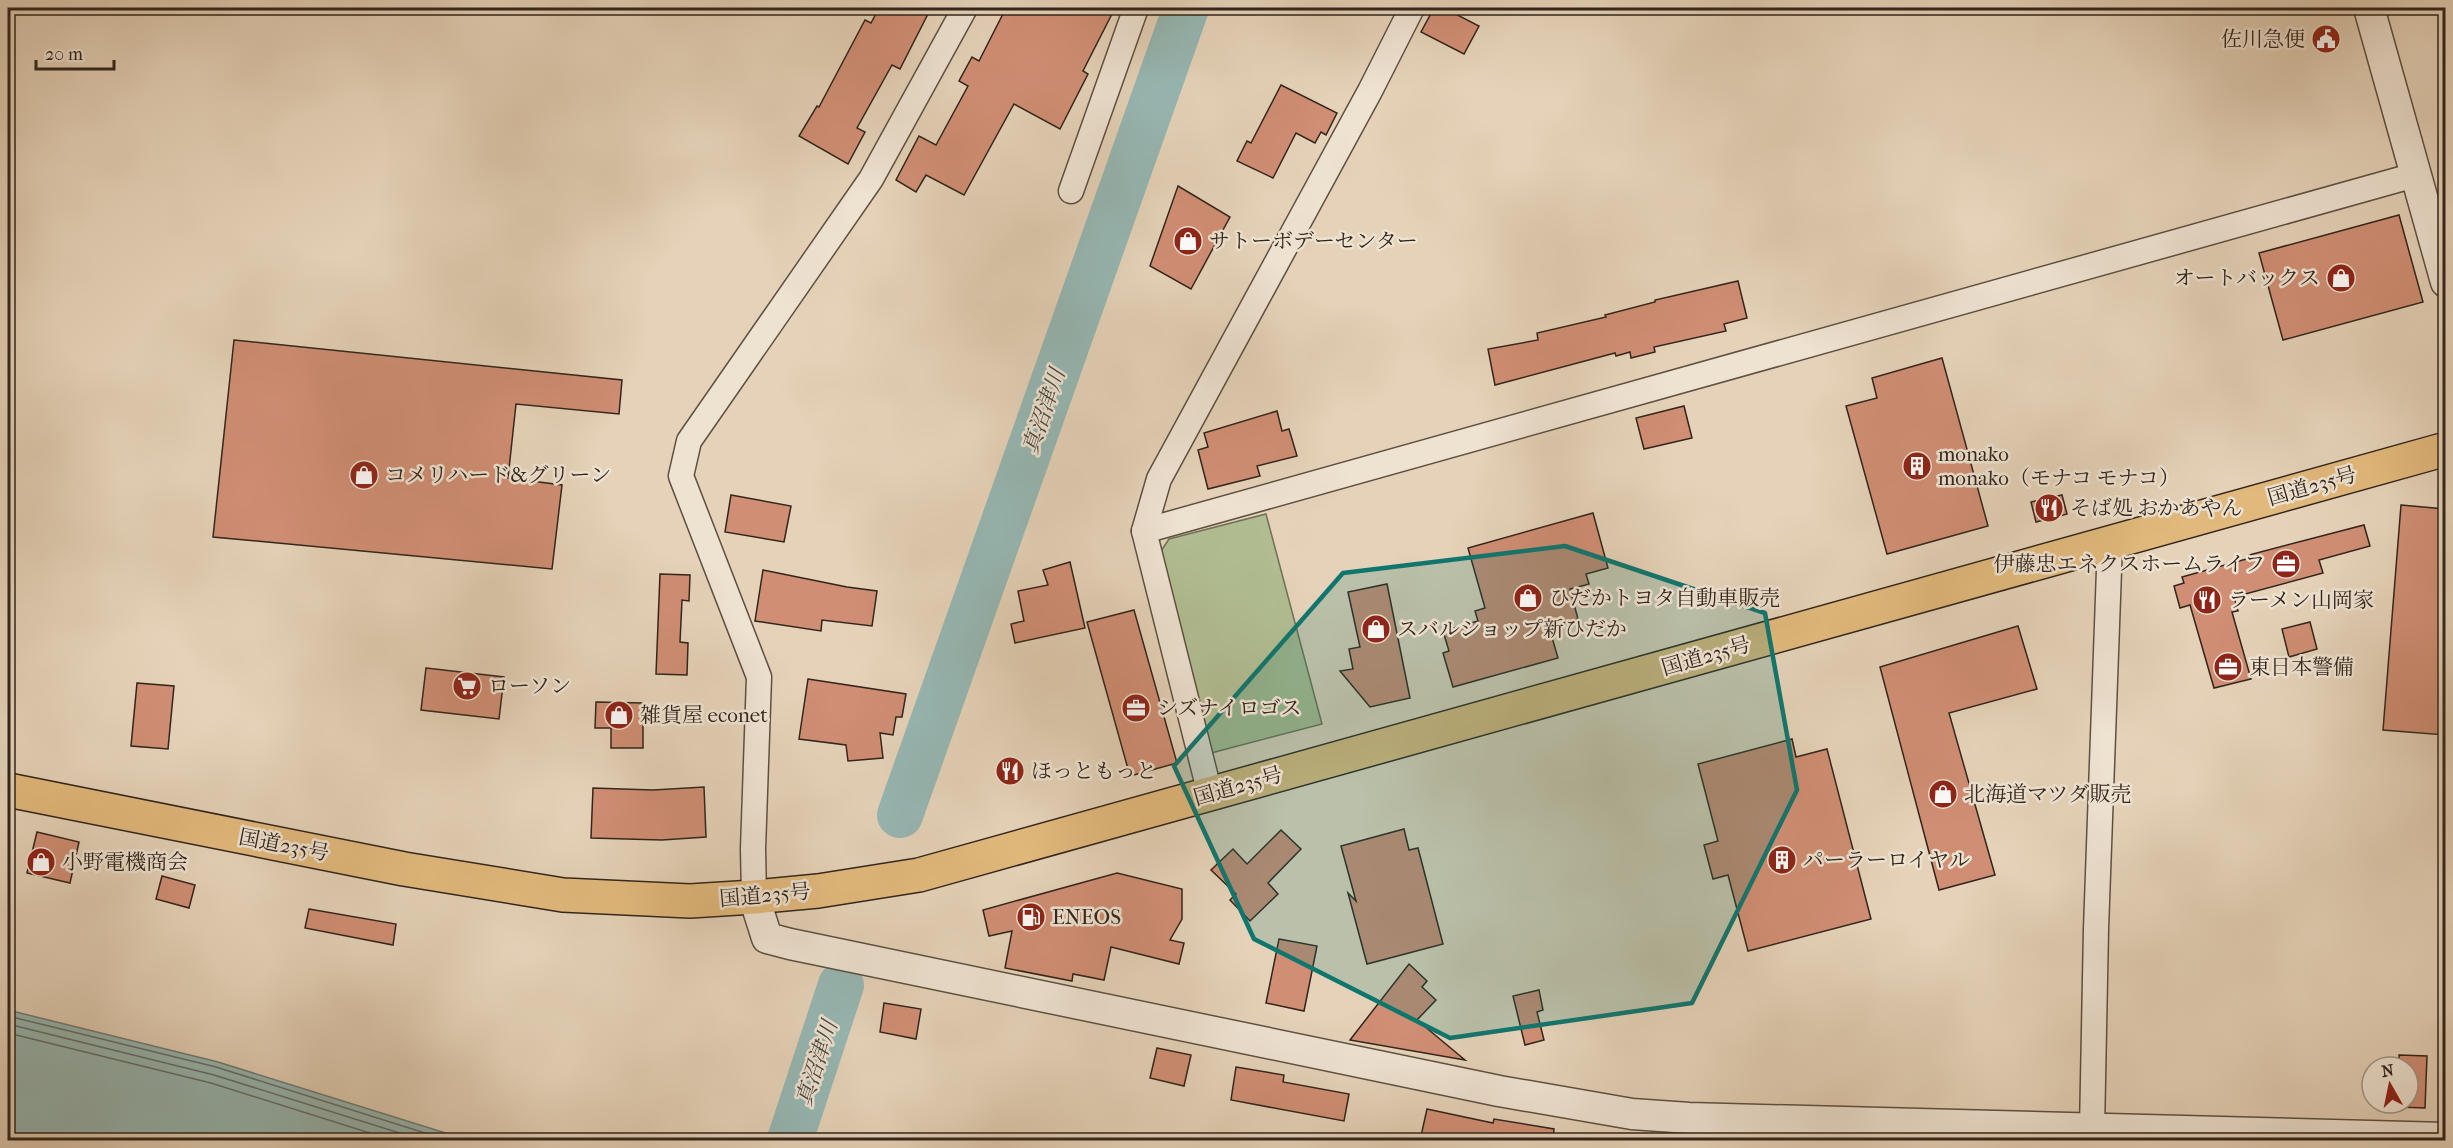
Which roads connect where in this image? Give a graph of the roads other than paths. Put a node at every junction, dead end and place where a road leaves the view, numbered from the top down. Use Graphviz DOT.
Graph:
graph roads {
  1 [pos="965,8"];
  2 [pos="1136,8"];
  3 [pos="1412,8"];
  4 [pos="2369,8"];
  5 [pos="2415,175"];
  6 [pos="1071,192"];
  7 [pos="2445,282"];
  8 [pos="2445,449"];
  9 [pos="1144,531"];
  10 [pos="2110,542"];
  11 [pos="8,790"];
  12 [pos="1210,794"];
  13 [pos="754,897"];
  14 [pos="2092,1130"];
  15 [pos="2445,1138"];
  1 -- 13 [label="street"];
  2 -- 6 [label="street"];
  3 -- 9 [label="street"];
  4 -- 5 [label="street"];
  5 -- 7 [label="street"];
  5 -- 9 [label="street"];
  8 -- 10 [label="highway, 国道235号"];
  9 -- 12 [label="street"];
  10 -- 12 [label="highway, 国道235号"];
  10 -- 14 [label="street"];
  11 -- 13 [label="highway, 国道235号"];
  12 -- 13 [label="highway, 国道235号"];
  13 -- 14 [label="street"];
  14 -- 15 [label="street"];
}
